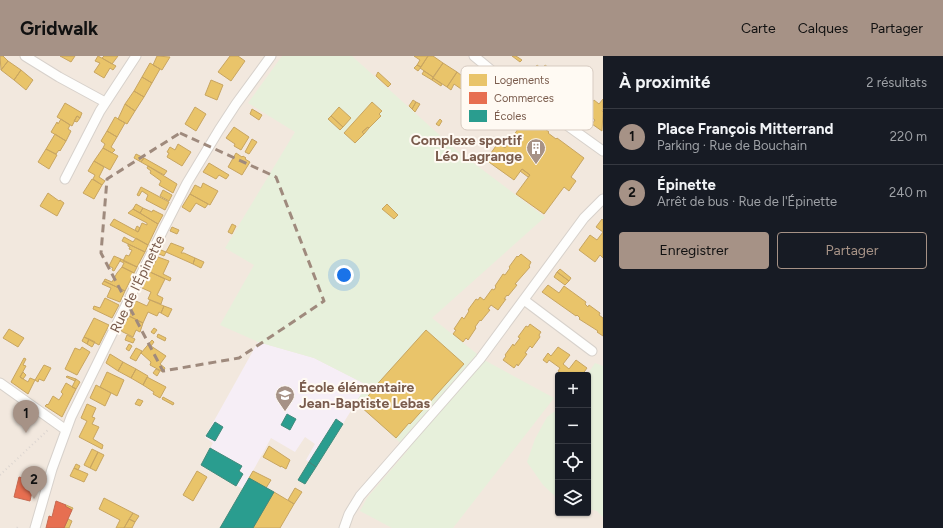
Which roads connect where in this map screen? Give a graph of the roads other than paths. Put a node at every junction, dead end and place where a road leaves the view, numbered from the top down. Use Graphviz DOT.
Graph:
graph roads {
  1 [pos="25,56"];
  2 [pos="136,56"];
  3 [pos="271,56"];
  4 [pos="474,56"];
  5 [pos="487,66"];
  6 [pos="105,102"];
  7 [pos="574,130"];
  8 [pos="603,151"];
  9 [pos="65,179"];
  10 [pos="603,199"];
  11 [pos="524,300"];
  12 [pos="592,351"];
  13 [pos="0,383"];
  14 [pos="66,430"];
  15 [pos="35,528"];
  16 [pos="344,528"];
  1 -- 6 [label="street"];
  2 -- 6 [label="street"];
  3 -- 14 [label="street, Rue de l'Épinette"];
  4 -- 5 [label="street"];
  6 -- 9 [label="street"];
  7 -- 8 [label="street"];
  10 -- 11 [label="street"];
  11 -- 12 [label="street"];
  11 -- 16 [label="street"];
  13 -- 14 [label="street"];
  14 -- 15 [label="street, Rue de l'Épinette"];
}
